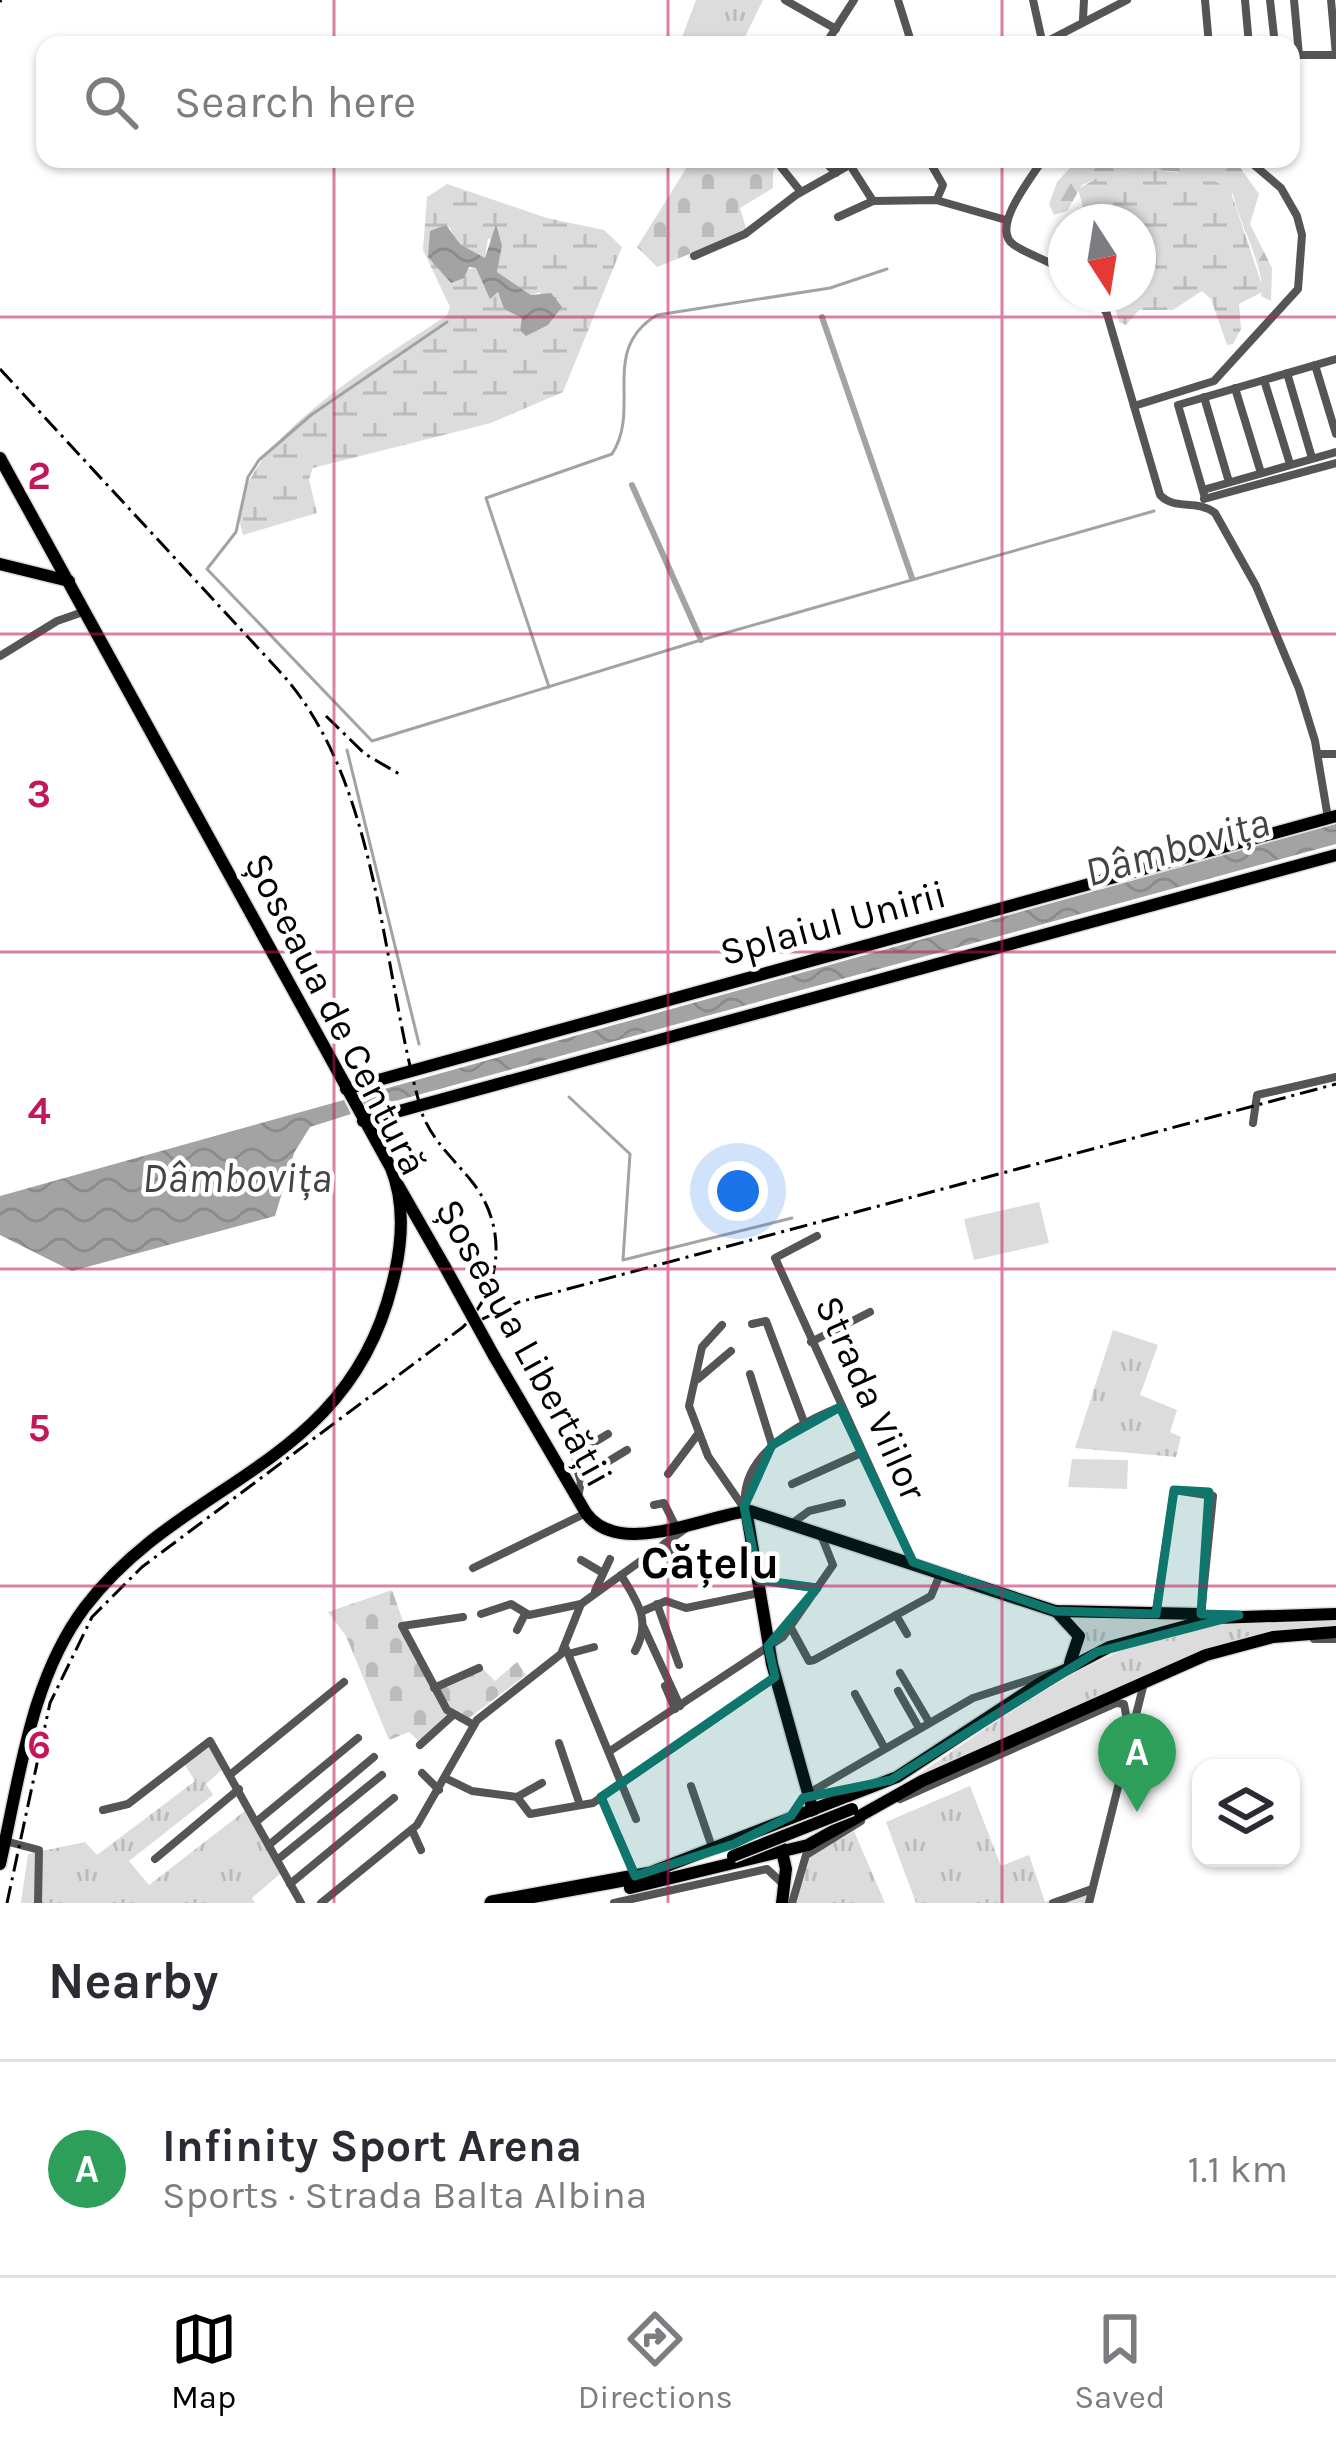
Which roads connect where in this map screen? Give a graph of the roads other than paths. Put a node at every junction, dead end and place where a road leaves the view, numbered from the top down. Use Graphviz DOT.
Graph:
graph roads {
  1 [pos="785,0"];
  2 [pos="898,0"];
  3 [pos="1033,0"];
  4 [pos="1084,0"];
  5 [pos="1205,0"];
  6 [pos="1245,0"];
  7 [pos="1270,0"];
  8 [pos="1294,0"];
  9 [pos="1331,0"];
  10 [pos="1121,1"];
  11 [pos="849,2"];
  12 [pos="1083,19"];
  13 [pos="836,29"];
  14 [pos="831,36"];
  15 [pos="909,36"];
  16 [pos="1040,36"];
  17 [pos="1055,36"];
  18 [pos="1208,36"];
  19 [pos="1248,36"];
  20 [pos="1274,36"];
  21 [pos="1295,36"];
  22 [pos="1300,55"];
  23 [pos="1336,55"];
  24 [pos="783,168"];
  25 [pos="831,168"];
  26 [pos="845,168"];
  27 [pos="852,168"];
  28 [pos="933,168"];
  29 [pos="1038,168"];
  30 [pos="1258,168"];
  31 [pos="836,173"];
  32 [pos="801,192"];
  33 [pos="936,200"];
  34 [pos="873,201"];
  35 [pos="838,217"];
  36 [pos="1006,220"];
  37 [pos="694,256"];
  38 [pos="1048,263"];
  39 [pos="1102,312"];
  40 [pos="1336,359"];
  41 [pos="1316,365"];
  42 [pos="1287,373"];
  43 [pos="1264,380"];
  44 [pos="1235,388"];
  45 [pos="1204,397"];
  46 [pos="1134,406"];
  47 [pos="1336,434"];
  48 [pos="1336,452"];
  49 [pos="0,458"];
  50 [pos="1313,458"];
  51 [pos="1336,463"];
  52 [pos="1293,467"];
  53 [pos="1261,473"];
  54 [pos="1229,482"];
  55 [pos="1209,497"];
  56 [pos="1217,515"];
  57 [pos="0,565"];
  58 [pos="69,581"];
  59 [pos="86,611"];
  60 [pos="0,656"];
  61 [pos="1318,754"];
  62 [pos="1336,754"];
  63 [pos="1332,817"];
  64 [pos="1336,855"];
  65 [pos="1336,1077"];
  66 [pos="348,1094"];
  67 [pos="384,1115"];
  68 [pos="360,1116"];
  69 [pos="1253,1123"];
  70 [pos="372,1137"];
  71 [pos="396,1182"];
  72 [pos="399,1199"];
  73 [pos="419,1221"];
  74 [pos="401,1225"];
  75 [pos="817,1236"];
  76 [pos="870,1312"];
  77 [pos="752,1324"];
  78 [pos="722,1325"];
  79 [pos="812,1342"];
  80 [pos="731,1352"];
  81 [pos="750,1374"];
  82 [pos="698,1379"];
  83 [pos="840,1407"];
  84 [pos="804,1422"];
  85 [pos="608,1434"];
  86 [pos="698,1434"];
  87 [pos="772,1445"];
  88 [pos="627,1450"];
  89 [pos="861,1453"];
  90 [pos="668,1474"];
  91 [pos="581,1478"];
  92 [pos="792,1484"];
  93 [pos="577,1499"];
  94 [pos="842,1502"];
  95 [pos="654,1505"];
  96 [pos="745,1510"];
  97 [pos="586,1513"];
  98 [pos="794,1522"];
  99 [pos="682,1524"];
  100 [pos="818,1530"];
  101 [pos="665,1543"];
  102 [pos="610,1559"];
  103 [pos="581,1560"];
  104 [pos="913,1562"];
  105 [pos="473,1568"];
  106 [pos="683,1570"];
  107 [pos="941,1572"];
  108 [pos="602,1574"];
  109 [pos="621,1575"];
  110 [pos="759,1586"];
  111 [pos="817,1588"];
  112 [pos="595,1594"];
  113 [pos="581,1604"];
  114 [pos="657,1604"];
  115 [pos="643,1611"];
  116 [pos="1055,1611"];
  117 [pos="481,1614"];
  118 [pos="525,1614"];
  119 [pos="1156,1614"];
  120 [pos="1201,1614"];
  121 [pos="1336,1614"];
  122 [pos="1239,1615"];
  123 [pos="896,1616"];
  124 [pos="464,1617"];
  125 [pos="644,1628"];
  126 [pos="791,1628"];
  127 [pos="517,1630"];
  128 [pos="907,1634"];
  129 [pos="1336,1635"];
  130 [pos="768,1646"];
  131 [pos="594,1647"];
  132 [pos="566,1651"];
  133 [pos="635,1651"];
  134 [pos="809,1661"];
  135 [pos="679,1665"];
  136 [pos="479,1668"];
  137 [pos="1064,1669"];
  138 [pos="900,1673"];
  139 [pos="817,1676"];
  140 [pos="776,1677"];
  141 [pos="1145,1681"];
  142 [pos="344,1682"];
  143 [pos="664,1686"];
  144 [pos="434,1688"];
  145 [pos="898,1691"];
  146 [pos="854,1694"];
  147 [pos="678,1708"];
  148 [pos="1085,1708"];
  149 [pos="453,1715"];
  150 [pos="1135,1719"];
  151 [pos="929,1722"];
  152 [pos="475,1725"];
  153 [pos="919,1728"];
  154 [pos="358,1738"];
  155 [pos="560,1743"];
  156 [pos="420,1745"];
  157 [pos="884,1748"];
  158 [pos="610,1751"];
  159 [pos="374,1757"];
  160 [pos="422,1773"];
  161 [pos="231,1774"];
  162 [pos="382,1775"];
  163 [pos="446,1778"];
  164 [pos="542,1783"];
  165 [pos="622,1783"];
  166 [pos="691,1786"];
  167 [pos="239,1789"];
  168 [pos="439,1790"];
  169 [pos="806,1795"];
  170 [pos="517,1796"];
  171 [pos="601,1797"];
  172 [pos="394,1798"];
  173 [pos="580,1805"];
  174 [pos="855,1808"];
  175 [pos="103,1810"];
  176 [pos="791,1816"];
  177 [pos="636,1819"];
  178 [pos="256,1822"];
  179 [pos="818,1827"];
  180 [pos="412,1830"];
  181 [pos="5,1841"];
  182 [pos="269,1845"];
  183 [pos="803,1846"];
  184 [pos="421,1850"];
  185 [pos="714,1852"];
  186 [pos="779,1857"];
  187 [pos="154,1858"];
  188 [pos="729,1858"];
  189 [pos="277,1860"];
  190 [pos="0,1864"];
  191 [pos="663,1875"];
  192 [pos="290,1884"];
  193 [pos="613,1884"];
  194 [pos="638,1887"];
  195 [pos="1093,1888"];
  196 [pos="786,1900"];
  197 [pos="38,1903"];
  198 [pos="301,1903"];
  199 [pos="321,1903"];
  200 [pos="491,1903"];
  201 [pos="552,1903"];
  202 [pos="614,1903"];
  203 [pos="1053,1903"];
  204 [pos="1089,1903"];
  1 -- 13 [label="street"];
  2 -- 15 [label="street"];
  3 -- 16 [label="street"];
  4 -- 12 [label="street"];
  5 -- 18 [label="street"];
  6 -- 19 [label="street"];
  7 -- 20 [label="street"];
  8 -- 21 [label="street"];
  9 -- 23 [label="street"];
  10 -- 12 [label="street"];
  11 -- 13 [label="street"];
  12 -- 17 [label="street"];
  13 -- 14 [label="street"];
  22 -- 23 [label="street"];
  24 -- 32 [label="street"];
  25 -- 31 [label="street"];
  26 -- 31 [label="street"];
  27 -- 34 [label="street"];
  28 -- 33 [label="street"];
  29 -- 36 [label="street"];
  30 -- 46 [label="street"];
  31 -- 32 [label="street"];
  32 -- 37 [label="street"];
  33 -- 34 [label="street"];
  33 -- 36 [label="street"];
  34 -- 35 [label="street"];
  36 -- 38 [label="street"];
  39 -- 46 [label="street"];
  40 -- 41 [label="street"];
  41 -- 42 [label="street"];
  41 -- 47 [label="street"];
  42 -- 43 [label="street"];
  42 -- 50 [label="street"];
  43 -- 44 [label="street"];
  43 -- 52 [label="street"];
  44 -- 45 [label="street"];
  44 -- 53 [label="street"];
  45 -- 54 [label="street"];
  45 -- 55 [label="street"];
  46 -- 55 [label="street"];
  48 -- 50 [label="street"];
  49 -- 58 [label="main road, Șoseaua de Centură"];
  50 -- 52 [label="street"];
  51 -- 52 [label="street"];
  52 -- 53 [label="street"];
  52 -- 55 [label="street"];
  53 -- 54 [label="street"];
  54 -- 55 [label="street"];
  55 -- 56 [label="street"];
  55 -- 56 [label="street"];
  56 -- 61 [label="street"];
  57 -- 58 [label="main road"];
  58 -- 59 [label="main road, Șoseaua de Centură"];
  59 -- 60 [label="street"];
  59 -- 66 [label="main road, Șoseaua de Centură"];
  61 -- 62 [label="street"];
  61 -- 63 [label="street"];
  63 -- 66 [label="main road, Splaiul Unirii"];
  64 -- 67 [label="main road, Splaiul Unirii"];
  65 -- 69 [label="street"];
  66 -- 68 [label="main road, Șoseaua de Centură"];
  67 -- 68 [label="main road, Splaiul Unirii"];
  67 -- 70 [label="main road"];
  68 -- 70 [label="main road, Șoseaua de Centură"];
  70 -- 71 [label="main road, Șoseaua de Centură"];
  71 -- 72 [label="main road, Șoseaua de Centură"];
  71 -- 73 [label="main road, Șoseaua Libertății"];
  72 -- 73 [label="main road"];
  72 -- 74 [label="main road, Șoseaua de Centură"];
  73 -- 74 [label="main road"];
  73 -- 93 [label="main road, Șoseaua Libertății, bridge"];
  74 -- 181 [label="main road, Șoseaua de Centură"];
  75 -- 79 [label="street, Strada Viilor"];
  76 -- 79 [label="street"];
  77 -- 84 [label="street"];
  78 -- 82 [label="street"];
  79 -- 83 [label="street, Strada Viilor"];
  80 -- 82 [label="street"];
  81 -- 87 [label="street"];
  82 -- 86 [label="street"];
  83 -- 84 [label="street"];
  83 -- 89 [label="street, Strada Viilor"];
  84 -- 87 [label="street"];
  85 -- 91 [label="street"];
  86 -- 90 [label="street"];
  86 -- 96 [label="street"];
  87 -- 96 [label="street"];
  88 -- 91 [label="street"];
  89 -- 92 [label="street"];
  89 -- 104 [label="street, Strada Viilor"];
  91 -- 93 [label="street"];
  93 -- 97 [label="main road, Șoseaua Libertății"];
  94 -- 98 [label="street"];
  95 -- 99 [label="street, Șoseaua Libertății"];
  96 -- 98 [label="main road, Șoseaua Libertății"];
  96 -- 99 [label="main road, Șoseaua Libertății"];
  96 -- 110 [label="main road"];
  97 -- 99 [label="main road, Șoseaua Libertății"];
  97 -- 105 [label="street"];
  98 -- 100 [label="main road, Șoseaua Libertății"];
  99 -- 101 [label="street"];
  100 -- 104 [label="main road, Șoseaua Libertății"];
  100 -- 111 [label="street"];
  101 -- 106 [label="street"];
  101 -- 109 [label="street"];
  102 -- 108 [label="street"];
  103 -- 108 [label="street"];
  104 -- 107 [label="main road, Șoseaua Libertății"];
  107 -- 116 [label="main road, Șoseaua Libertății"];
  107 -- 123 [label="street"];
  108 -- 112 [label="street"];
  109 -- 112 [label="street"];
  109 -- 115 [label="street"];
  110 -- 111 [label="street"];
  110 -- 114 [label="street"];
  110 -- 130 [label="main road"];
  111 -- 126 [label="street"];
  112 -- 113 [label="street"];
  113 -- 118 [label="street"];
  113 -- 132 [label="street"];
  114 -- 115 [label="street"];
  114 -- 135 [label="street"];
  115 -- 125 [label="street"];
  116 -- 119 [label="main road, Șoseaua Libertății"];
  116 -- 137 [label="main road"];
  117 -- 118 [label="street"];
  118 -- 127 [label="street"];
  119 -- 120 [label="main road, Șoseaua Libertății"];
  119 -- 120 [label="street"];
  120 -- 122 [label="main road, Șoseaua Libertății"];
  121 -- 122 [label="main road"];
  122 -- 137 [label="main road"];
  123 -- 128 [label="street"];
  123 -- 134 [label="street"];
  124 -- 144 [label="street"];
  125 -- 133 [label="street"];
  125 -- 147 [label="street"];
  126 -- 130 [label="street"];
  126 -- 134 [label="street"];
  129 -- 141 [label="main road"];
  130 -- 140 [label="main road"];
  130 -- 147 [label="street"];
  131 -- 132 [label="street"];
  132 -- 152 [label="street"];
  132 -- 158 [label="street"];
  134 -- 139 [label="street"];
  136 -- 144 [label="street"];
  137 -- 151 [label="street"];
  137 -- 174 [label="main road"];
  138 -- 151 [label="street"];
  140 -- 165 [label="street"];
  140 -- 169 [label="main road"];
  141 -- 148 [label="main road"];
  141 -- 150 [label="street"];
  142 -- 161 [label="street"];
  143 -- 147 [label="street"];
  144 -- 149 [label="street"];
  145 -- 153 [label="street"];
  146 -- 157 [label="street"];
  147 -- 158 [label="street"];
  148 -- 150 [label="street"];
  148 -- 174 [label="main road"];
  149 -- 152 [label="street"];
  149 -- 156 [label="street"];
  150 -- 174 [label="street"];
  150 -- 195 [label="street"];
  151 -- 153 [label="street"];
  152 -- 163 [label="street"];
  153 -- 157 [label="street"];
  154 -- 178 [label="street"];
  155 -- 173 [label="street"];
  157 -- 169 [label="street"];
  158 -- 165 [label="street"];
  159 -- 182 [label="street"];
  160 -- 168 [label="street"];
  161 -- 167 [label="street"];
  161 -- 175 [label="street"];
  162 -- 189 [label="street"];
  163 -- 168 [label="street"];
  163 -- 170 [label="street"];
  164 -- 170 [label="street"];
  165 -- 171 [label="street"];
  165 -- 177 [label="street"];
  166 -- 185 [label="street"];
  167 -- 178 [label="street"];
  167 -- 187 [label="street"];
  168 -- 180 [label="street"];
  169 -- 174 [label="main road"];
  169 -- 176 [label="main road"];
  169 -- 176 [label="main road"];
  169 -- 179 [label="main road"];
  170 -- 173 [label="street"];
  171 -- 173 [label="street"];
  171 -- 194 [label="street"];
  172 -- 192 [label="street"];
  174 -- 183 [label="main road"];
  174 -- 188 [label="main road, bridge"];
  174 -- 196 [label="street"];
  176 -- 179 [label="main road"];
  176 -- 185 [label="main road"];
  176 -- 186 [label="main road"];
  178 -- 182 [label="street"];
  179 -- 183 [label="main road"];
  180 -- 184 [label="street"];
  180 -- 199 [label="street"];
  181 -- 190 [label="main road, Șoseaua de Centură"];
  181 -- 197 [label="street"];
  182 -- 189 [label="street"];
  183 -- 186 [label="main road"];
  183 -- 196 [label="main road"];
  185 -- 194 [label="main road"];
  186 -- 188 [label="main road"];
  186 -- 194 [label="street"];
  186 -- 196 [label="main road"];
  188 -- 191 [label="main road"];
  188 -- 194 [label="main road"];
  189 -- 192 [label="street"];
  191 -- 193 [label="highway"];
  191 -- 194 [label="highway"];
  192 -- 198 [label="street"];
  193 -- 194 [label="main road"];
  193 -- 200 [label="highway"];
  194 -- 201 [label="highway"];
  194 -- 202 [label="street"];
  195 -- 203 [label="street"];
  195 -- 204 [label="street"];
}
